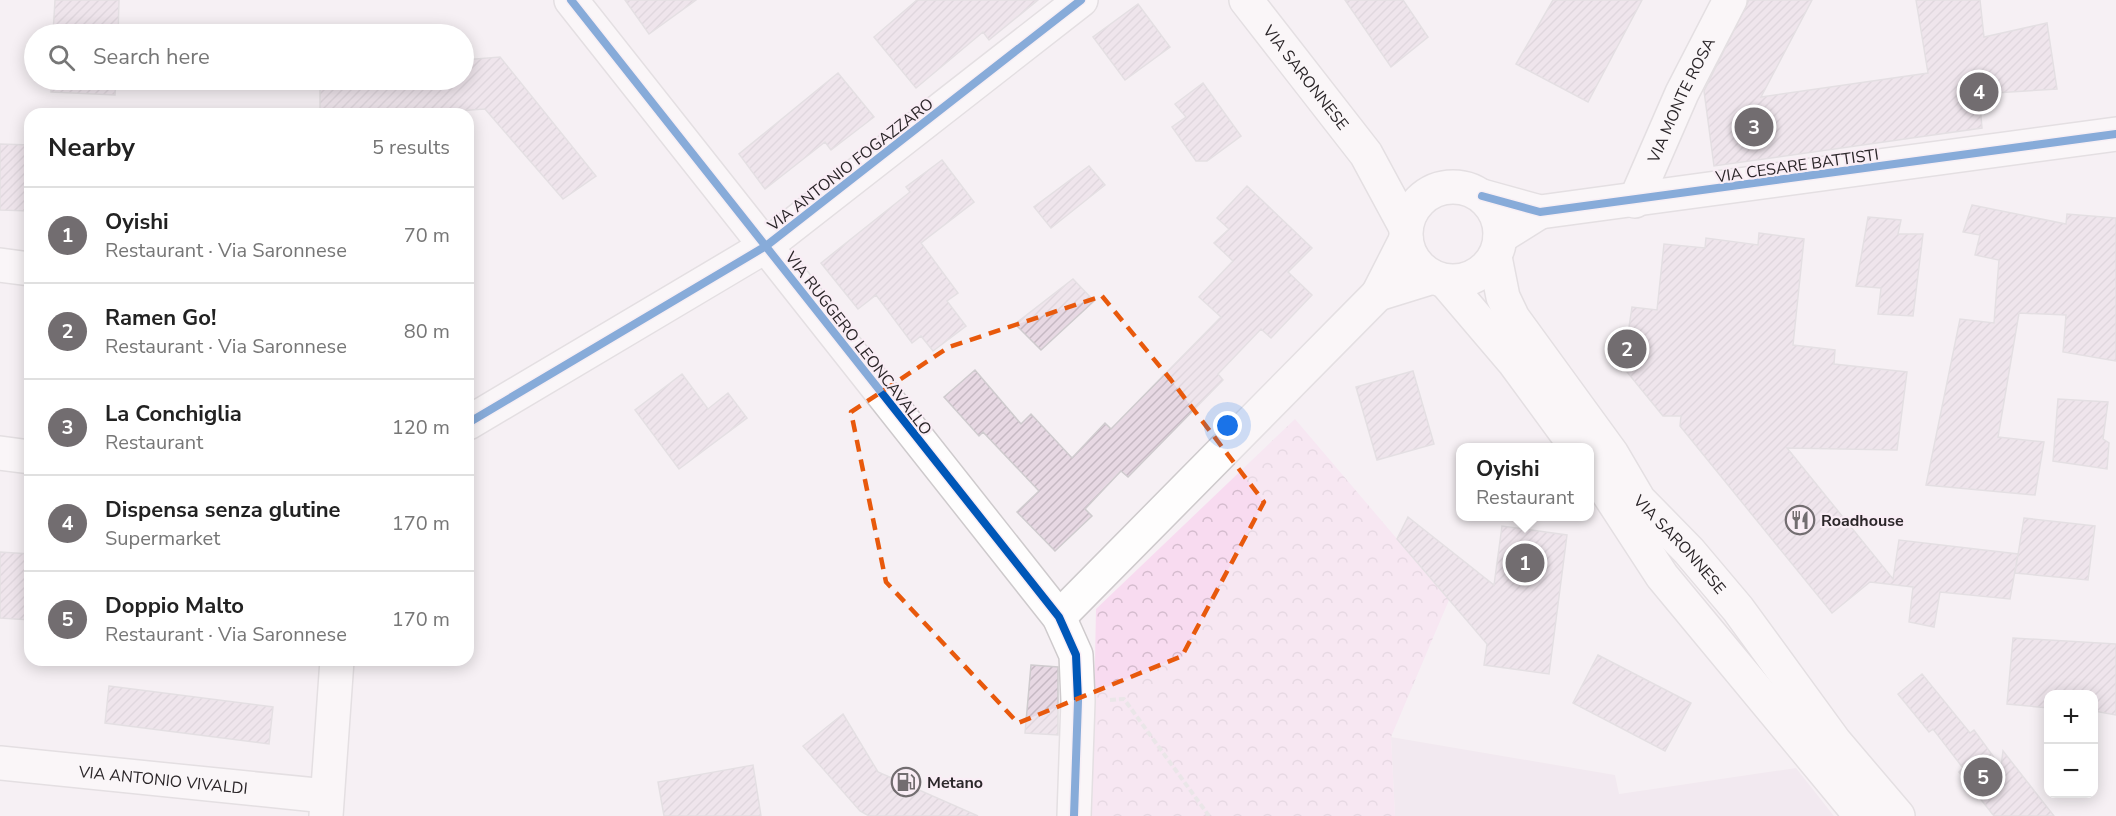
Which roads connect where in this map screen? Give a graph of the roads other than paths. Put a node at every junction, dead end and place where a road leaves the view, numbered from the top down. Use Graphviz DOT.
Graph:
graph roads {
  1 [pos="571,0"];
  2 [pos="1082,0"];
  3 [pos="1246,0"];
  4 [pos="1731,0"];
  5 [pos="2116,134"];
  6 [pos="1366,154"];
  7 [pos="1433,190"];
  8 [pos="1482,196"];
  9 [pos="1635,201"];
  10 [pos="1540,212"];
  11 [pos="1406,234"];
  12 [pos="766,246"];
  13 [pos="1497,247"];
  14 [pos="0,266"];
  15 [pos="24,268"];
  16 [pos="1439,279"];
  17 [pos="1378,294"];
  18 [pos="474,419"];
  19 [pos="1574,443"];
  20 [pos="0,453"];
  21 [pos="24,456"];
  22 [pos="1594,470"];
  23 [pos="1059,617"];
  24 [pos="337,666"];
  25 [pos="0,763"];
  26 [pos="326,806"];
  27 [pos="1074,816"];
  28 [pos="1861,816"];
  29 [pos="1898,816"];
  1 -- 12 [label="street, VIA RUGGERO LEONCAVALLO"];
  2 -- 12 [label="street, VIA ANTONIO FOGAZZARO"];
  3 -- 6 [label="street, VIA SARONNESE"];
  4 -- 9 [label="street, VIA MONTE ROSA"];
  5 -- 9 [label="street, VIA CESARE BATTISTI"];
  6 -- 7 [label="street, VIA SARONNESE"];
  6 -- 11 [label="street, VIA SARONNESE"];
  7 -- 8 [label="street"];
  7 -- 11 [label="street"];
  8 -- 10 [label="street, VIA CESARE BATTISTI"];
  8 -- 13 [label="street, VIA SARONNESE"];
  9 -- 10 [label="street, VIA CESARE BATTISTI"];
  10 -- 13 [label="street, VIA CESARE BATTISTI"];
  11 -- 16 [label="street, VIA SARONNESE"];
  11 -- 17 [label="street"];
  12 -- 18 [label="street, VIA ANTONIO FOGAZZARO"];
  12 -- 23 [label="street, VIA RUGGERO LEONCAVALLO"];
  13 -- 16 [label="street"];
  13 -- 29 [label="street, VIA SARONNESE"];
  14 -- 15 [label="street"];
  16 -- 17 [label="street"];
  16 -- 19 [label="street, VIA SARONNESE"];
  17 -- 23 [label="street"];
  20 -- 21 [label="street"];
  22 -- 28 [label="street, VIA SARONNESE"];
  23 -- 27 [label="street, VIA RUGGERO LEONCAVALLO"];
  24 -- 26 [label="street"];
  25 -- 26 [label="street, VIA ANTONIO VIVALDI"];
}
